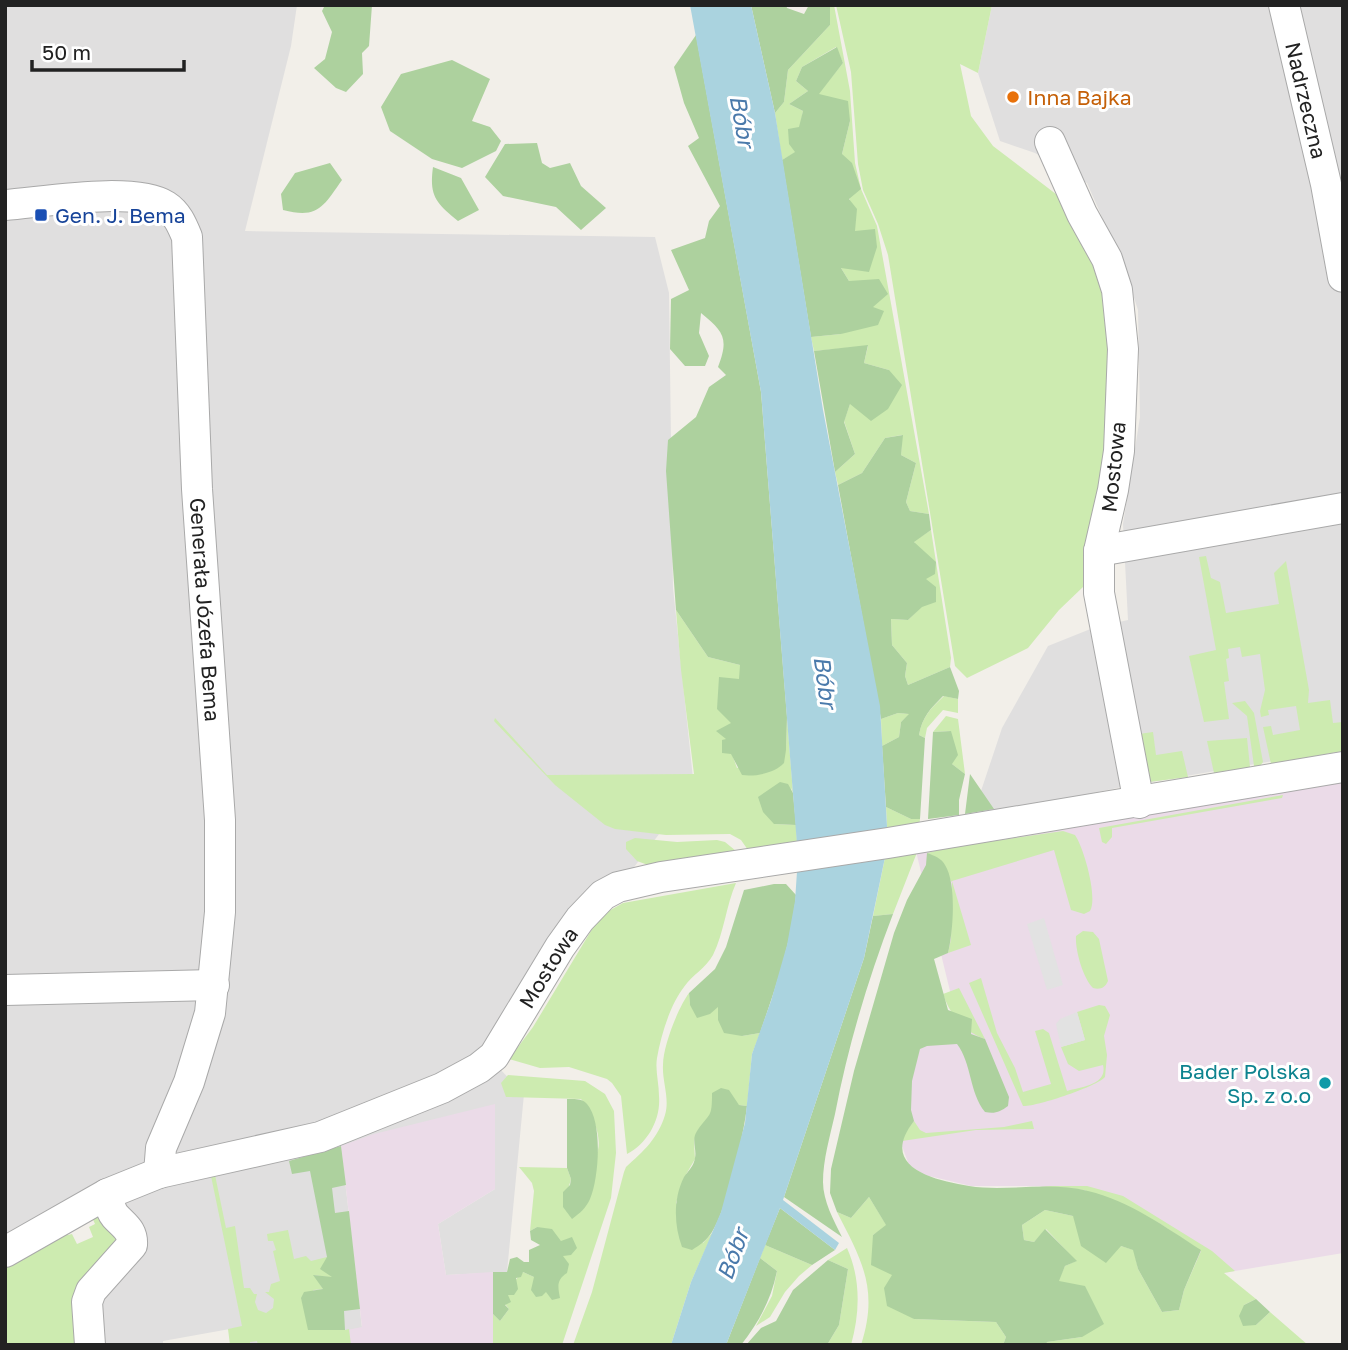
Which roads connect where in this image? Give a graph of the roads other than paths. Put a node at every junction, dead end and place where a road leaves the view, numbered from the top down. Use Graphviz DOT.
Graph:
graph roads {
  1 [pos="1284,5"];
  2 [pos="1050,142"];
  3 [pos="5,205"];
  4 [pos="1343,277"];
  5 [pos="1343,508"];
  6 [pos="1099,551"];
  7 [pos="1343,768"];
  8 [pos="1139,803"];
  9 [pos="214,985"];
  10 [pos="5,990"];
  11 [pos="159,1173"];
  12 [pos="107,1194"];
  13 [pos="5,1252"];
  14 [pos="90,1345"];
  1 -- 4 [label="street, Nadrzeczna"];
  2 -- 6 [label="street, Mostowa"];
  3 -- 9 [label="street, Generała Józefa Bema"];
  5 -- 6 [label="street"];
  6 -- 8 [label="street, Mostowa"];
  7 -- 8 [label="street, Mostowa"];
  8 -- 11 [label="street, Mostowa"];
  9 -- 10 [label="street"];
  9 -- 11 [label="street, Generała Józefa Bema"];
  11 -- 12 [label="street, Mostowa"];
  12 -- 13 [label="street, Mostowa"];
  12 -- 14 [label="street"];
}
